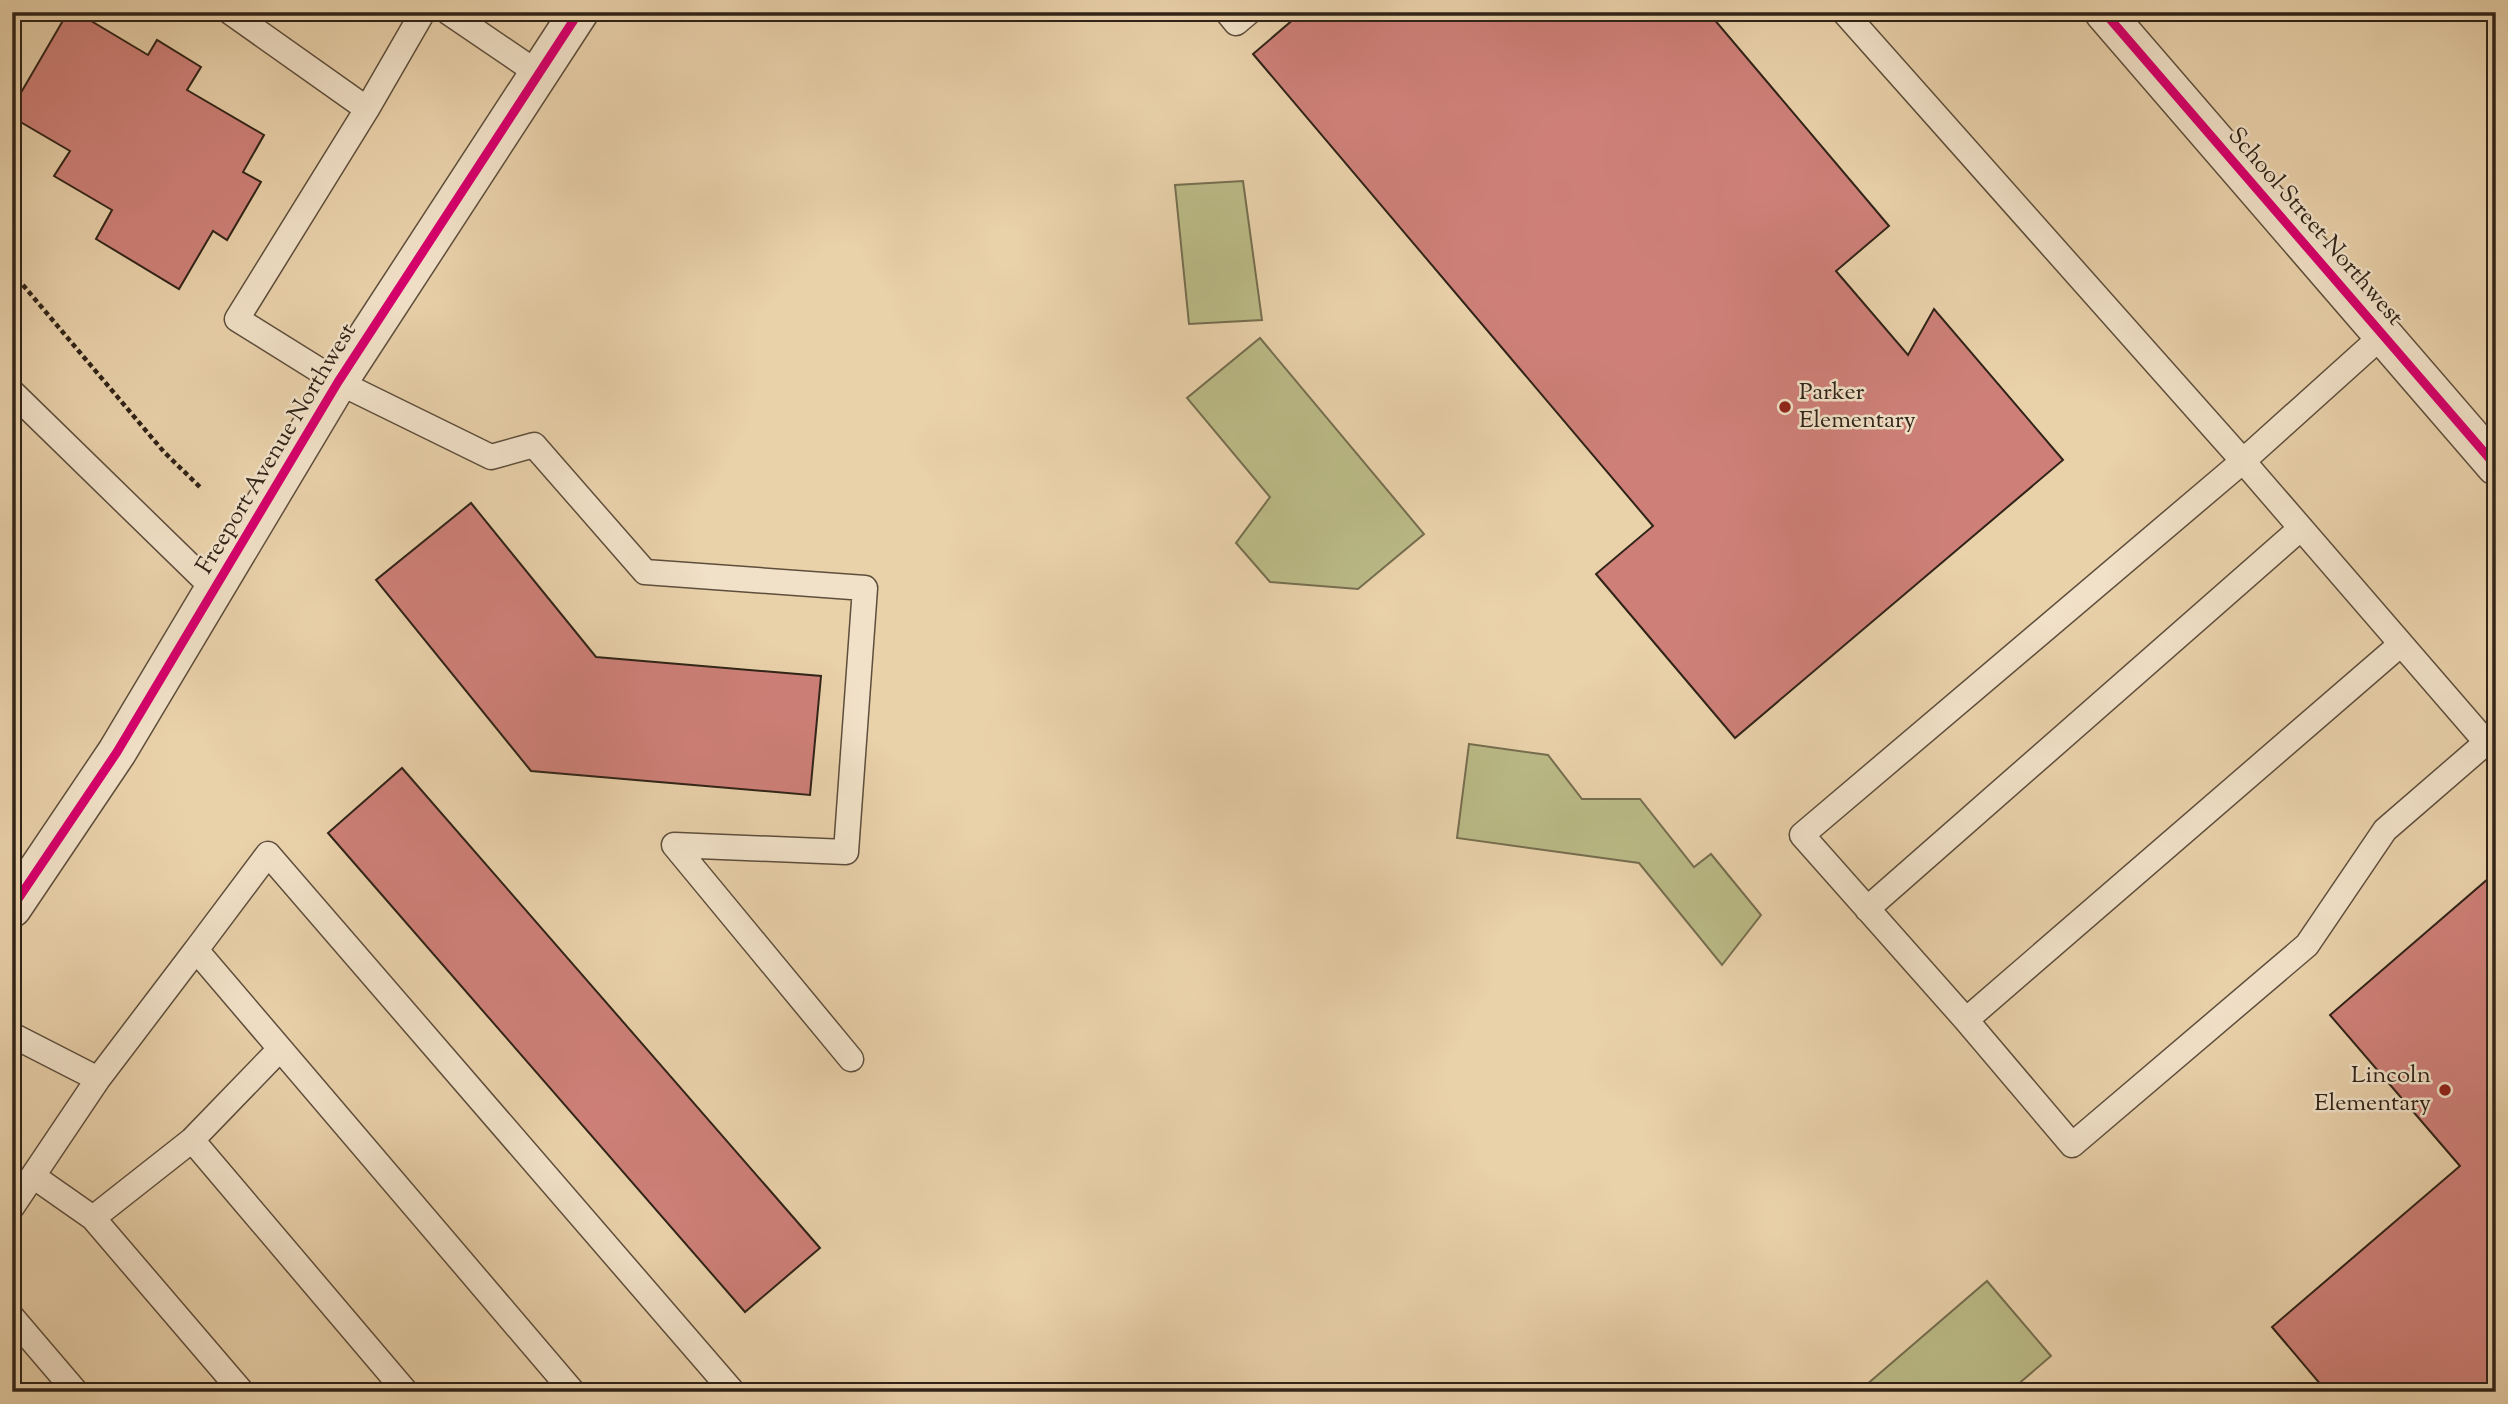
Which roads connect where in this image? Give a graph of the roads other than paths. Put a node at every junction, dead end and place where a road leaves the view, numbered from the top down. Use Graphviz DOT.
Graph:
graph roads {
  1 [pos="230,12"];
  2 [pos="423,12"];
  3 [pos="448,12"];
  4 [pos="579,12"];
  5 [pos="1227,12"];
  6 [pos="1249,12"];
  7 [pos="1844,12"];
  8 [pos="2104,12"];
  9 [pos="539,74"];
  10 [pos="367,109"];
  11 [pos="2383,335"];
  12 [pos="338,382"];
  13 [pos="12,392"];
  14 [pos="2243,461"];
  15 [pos="2496,466"];
  16 [pos="2301,527"];
  17 [pos="214,589"];
  18 [pos="2402,644"];
  19 [pos="2491,738"];
  20 [pos="12,908"];
  21 [pos="1867,909"];
  22 [pos="196,950"];
  23 [pos="1966,1020"];
  24 [pos="12,1035"];
  25 [pos="279,1049"];
  26 [pos="851,1059"];
  27 [pos="98,1080"];
  28 [pos="192,1140"];
  29 [pos="33,1176"];
  30 [pos="12,1207"];
  31 [pos="93,1217"];
  32 [pos="12,1317"];
  33 [pos="76,1392"];
  34 [pos="242,1392"];
  35 [pos="406,1392"];
  36 [pos="573,1392"];
  37 [pos="733,1392"];
  1 -- 10 [label="lane"];
  2 -- 10 [label="lane"];
  3 -- 9 [label="lane"];
  4 -- 9 [label="street, Freeport Avenue Northwest"];
  5 -- 6 [label="lane"];
  7 -- 14 [label="lane"];
  8 -- 11 [label="street, School Street Northwest"];
  9 -- 12 [label="street, Freeport Avenue Northwest"];
  10 -- 12 [label="lane"];
  11 -- 14 [label="lane"];
  11 -- 15 [label="street, School Street Northwest"];
  12 -- 17 [label="street, Freeport Avenue Northwest"];
  12 -- 26 [label="lane"];
  13 -- 17 [label="lane"];
  14 -- 16 [label="lane"];
  14 -- 21 [label="lane"];
  16 -- 18 [label="lane"];
  16 -- 21 [label="lane"];
  17 -- 20 [label="street, Freeport Avenue Northwest"];
  18 -- 19 [label="lane"];
  18 -- 23 [label="lane"];
  19 -- 23 [label="lane"];
  21 -- 23 [label="lane"];
  22 -- 25 [label="lane"];
  22 -- 27 [label="lane"];
  22 -- 37 [label="lane"];
  24 -- 27 [label="lane"];
  25 -- 28 [label="lane"];
  25 -- 36 [label="lane"];
  27 -- 29 [label="lane"];
  28 -- 31 [label="lane"];
  28 -- 35 [label="lane"];
  29 -- 30 [label="lane"];
  29 -- 31 [label="lane"];
  31 -- 34 [label="lane"];
  32 -- 33 [label="lane"];
}
